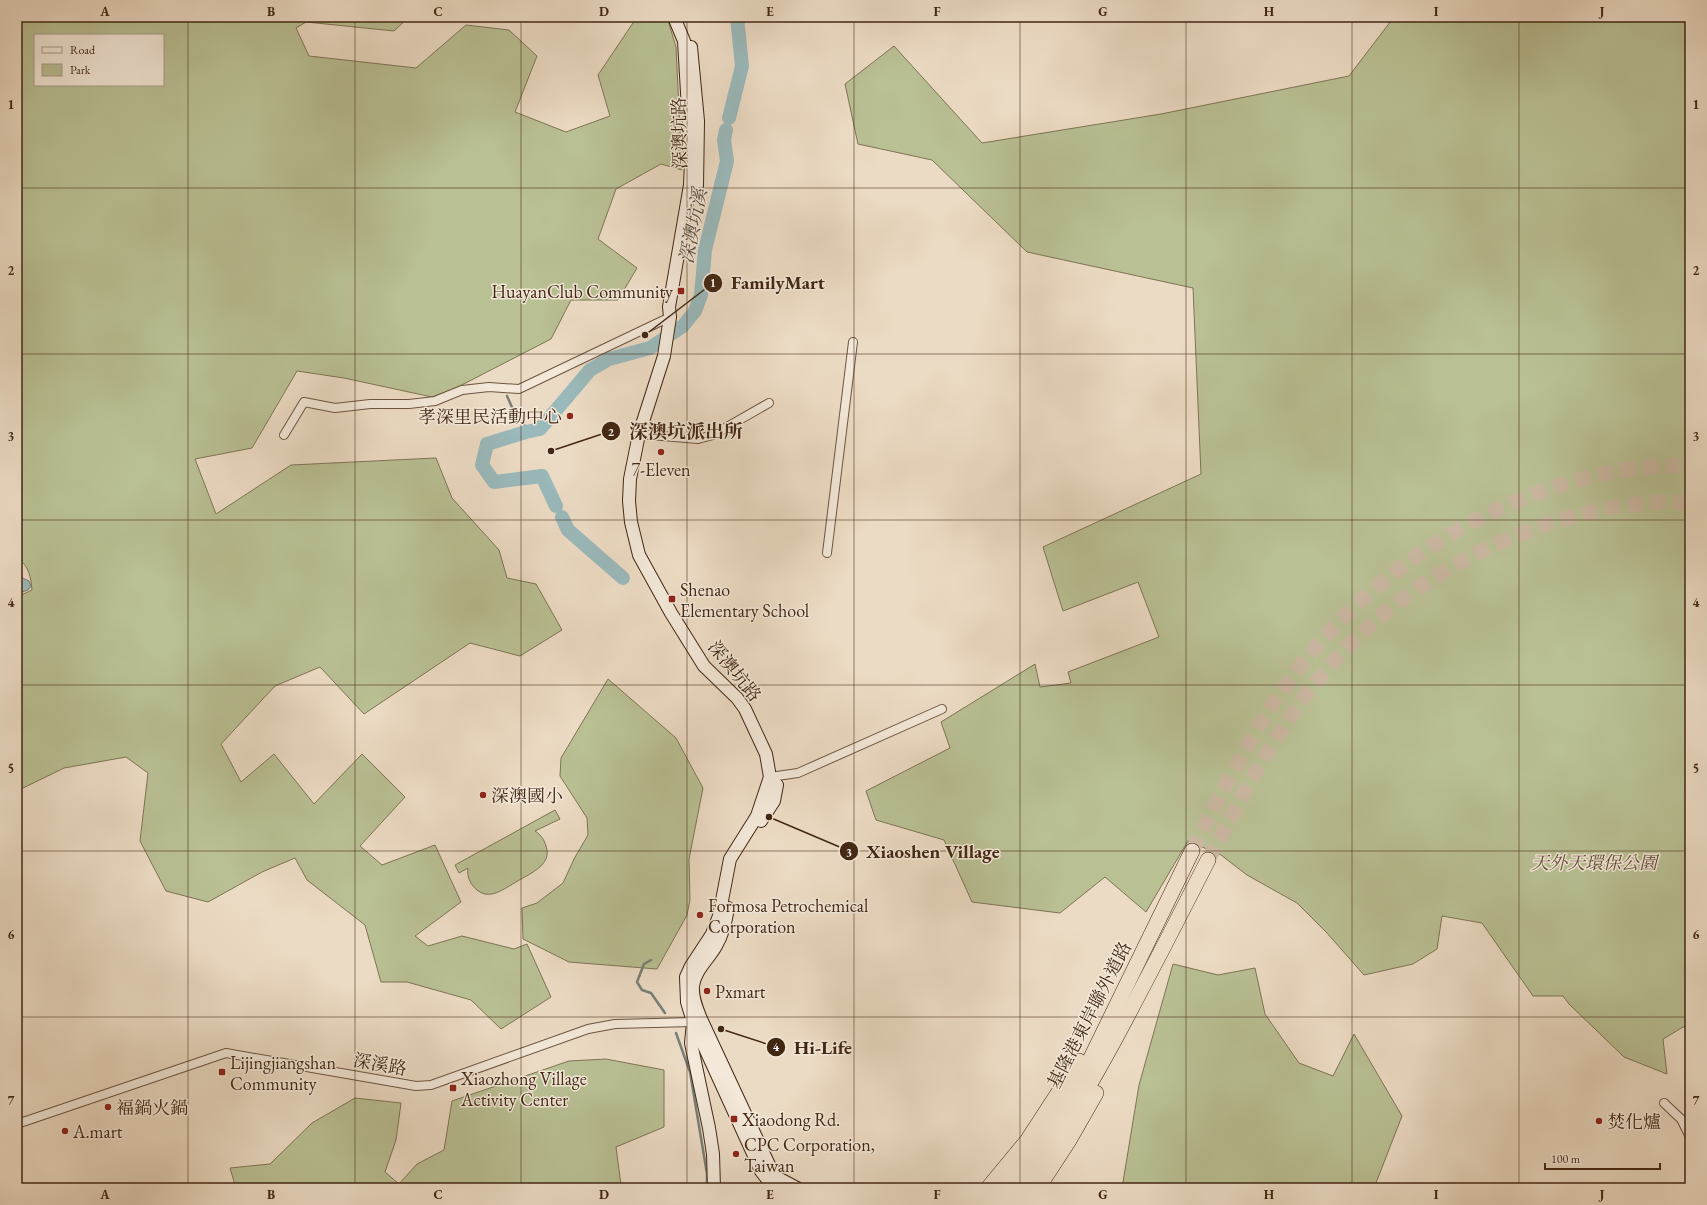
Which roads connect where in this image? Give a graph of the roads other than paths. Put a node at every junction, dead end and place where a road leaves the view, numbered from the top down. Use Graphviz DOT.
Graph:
graph roads {
  1 [pos="674,17"];
  2 [pos="683,17"];
  3 [pos="670,320"];
  4 [pos="853,342"];
  5 [pos="769,403"];
  6 [pos="639,434"];
  7 [pos="284,435"];
  8 [pos="827,553"];
  9 [pos="942,709"];
  10 [pos="770,777"];
  11 [pos="1192,851"];
  12 [pos="1208,860"];
  13 [pos="1139,994"];
  14 [pos="697,1021"];
  15 [pos="1107,1023"];
  16 [pos="1664,1104"];
  17 [pos="17,1124"];
  18 [pos="1690,1137"];
  19 [pos="714,1188"];
  20 [pos="774,1188"];
  21 [pos="797,1188"];
  22 [pos="988,1188"];
  23 [pos="1006,1188"];
  24 [pos="1021,1188"];
  25 [pos="1038,1188"];
  1 -- 3 [label="main road, 深澳坑路"];
  2 -- 3 [label="main road, 深澳坑路"];
  3 -- 6 [label="main road, 深澳坑路"];
  3 -- 7 [label="street"];
  4 -- 8 [label="street"];
  5 -- 6 [label="street"];
  6 -- 10 [label="main road, 深澳坑路"];
  9 -- 10 [label="street"];
  10 -- 14 [label="main road, 深澳坑路"];
  11 -- 15 [label="highway, 基隆港東岸聯外道路"];
  12 -- 13 [label="highway, 基隆港東岸聯外道路"];
  13 -- 24 [label="highway, 基隆港東岸聯外道路"];
  13 -- 25 [label="highway"];
  14 -- 17 [label="street, 深溪路"];
  14 -- 19 [label="main road, 深澳坑路"];
  14 -- 20 [label="main road"];
  14 -- 21 [label="main road"];
  15 -- 22 [label="highway"];
  15 -- 23 [label="highway, 基隆港東岸聯外道路"];
  16 -- 18 [label="street"];
}
